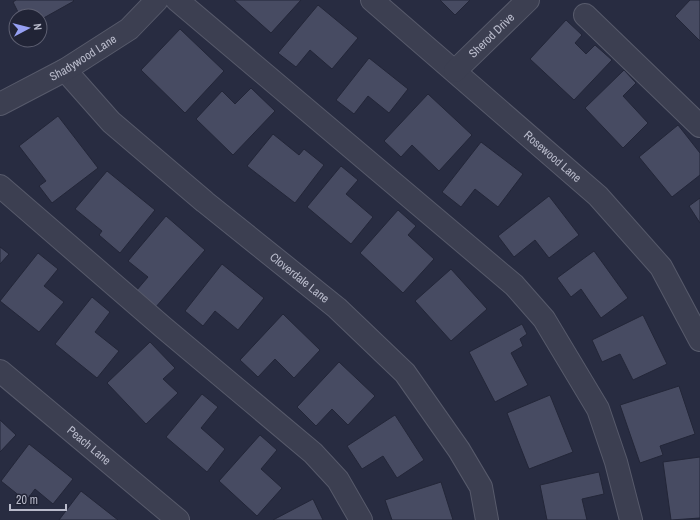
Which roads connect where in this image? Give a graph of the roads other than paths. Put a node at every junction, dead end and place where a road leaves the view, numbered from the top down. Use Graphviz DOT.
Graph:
graph roads {
  1 [pos="157,0"];
  2 [pos="177,0"];
  3 [pos="372,0"];
  4 [pos="528,0"];
  5 [pos="585,15"];
  6 [pos="65,70"];
  7 [pos="455,71"];
  8 [pos="0,104"];
  9 [pos="700,126"];
  10 [pos="0,186"];
  11 [pos="700,340"];
  12 [pos="0,371"];
  13 [pos="178,520"];
  14 [pos="361,520"];
  15 [pos="487,520"];
  16 [pos="630,520"];
  1 -- 6 [label="street, Shadywood Lane"];
  2 -- 16 [label="street"];
  3 -- 7 [label="street, Rosewood Lane"];
  4 -- 7 [label="street, Sherod Drive"];
  5 -- 9 [label="street"];
  6 -- 8 [label="street, Shadywood Lane"];
  6 -- 15 [label="street, Cloverdale Lane"];
  7 -- 11 [label="street, Rosewood Lane"];
  10 -- 14 [label="street"];
  12 -- 13 [label="street, Peach Lane"];
}
